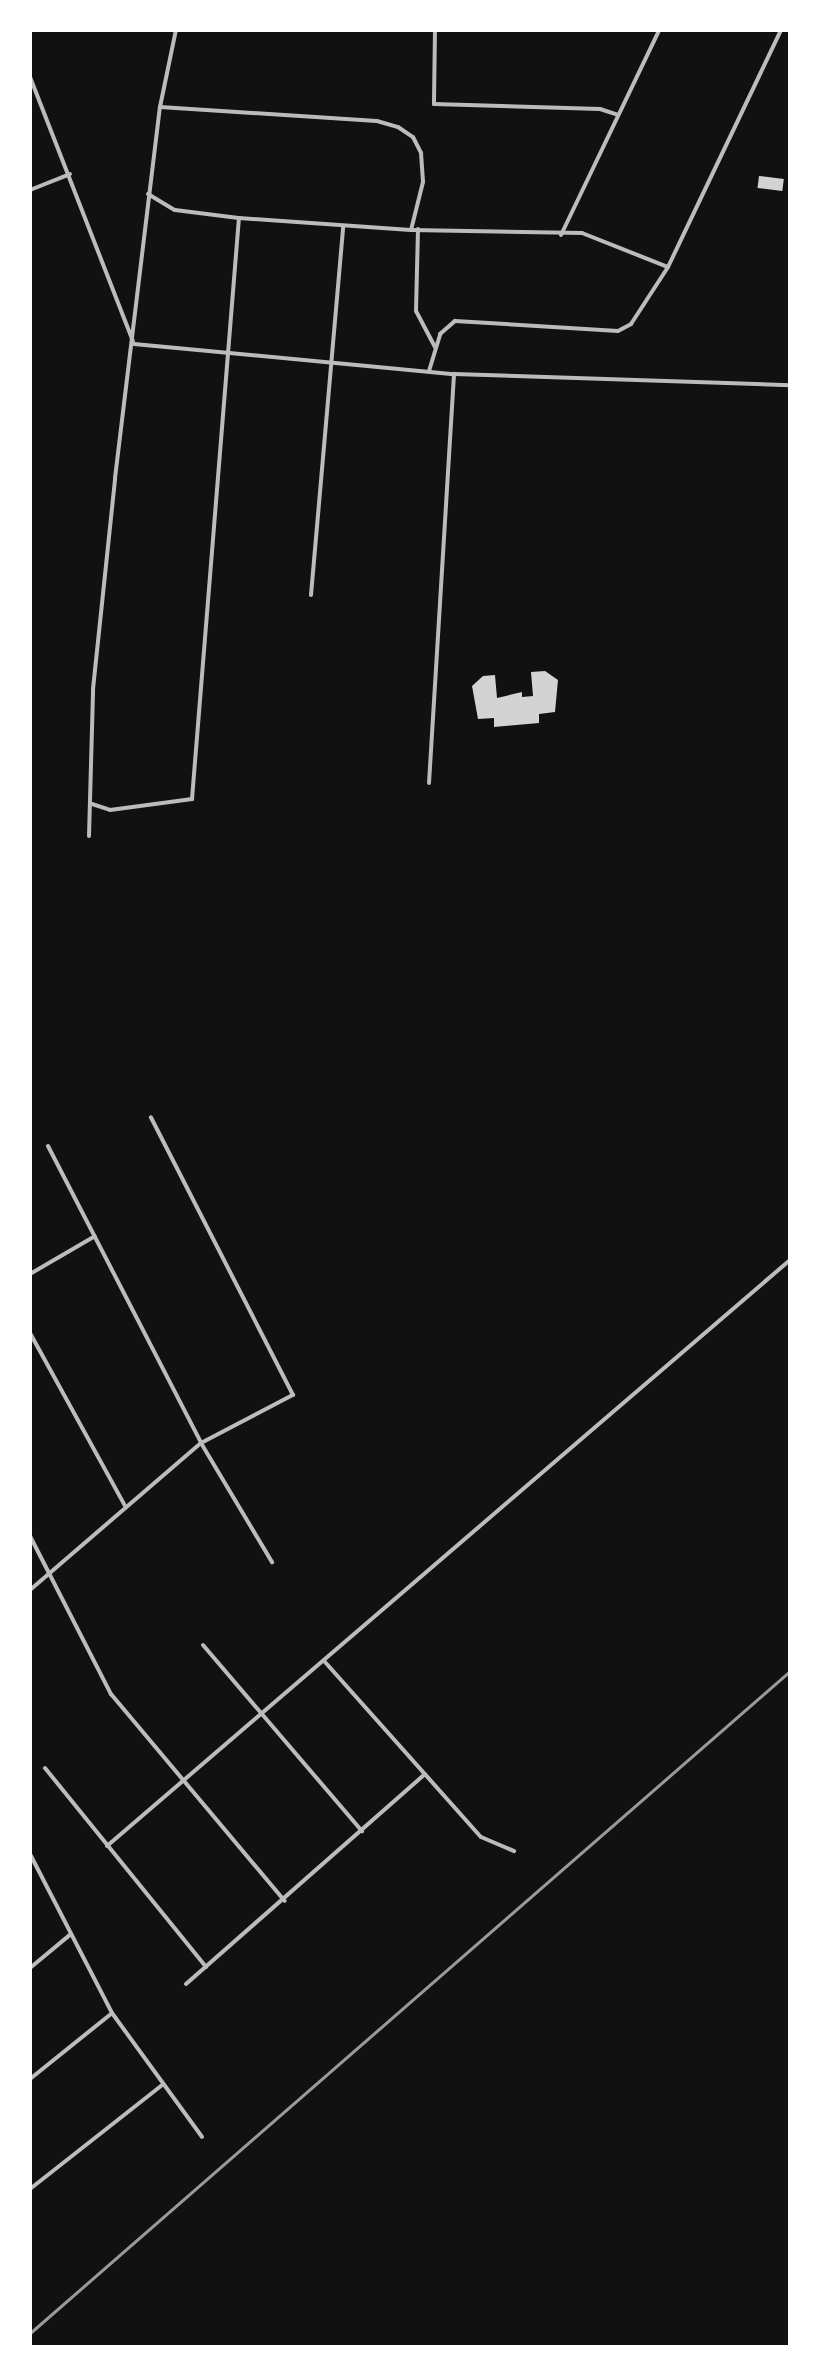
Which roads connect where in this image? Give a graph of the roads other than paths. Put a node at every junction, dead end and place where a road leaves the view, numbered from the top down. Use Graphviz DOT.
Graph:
graph roads {
  1 [pos="176,30"];
  2 [pos="435,30"];
  3 [pos="659,30"];
  4 [pos="781,30"];
  5 [pos="30,77"];
  6 [pos="160,107"];
  7 [pos="618,115"];
  8 [pos="70,174"];
  9 [pos="30,190"];
  10 [pos="148,194"];
  11 [pos="239,218"];
  12 [pos="343,226"];
  13 [pos="418,229"];
  14 [pos="411,230"];
  15 [pos="561,235"];
  16 [pos="668,267"];
  17 [pos="134,344"];
  18 [pos="435,347"];
  19 [pos="228,352"];
  20 [pos="329,361"];
  21 [pos="429,371"];
  22 [pos="454,374"];
  23 [pos="790,385"];
  24 [pos="311,595"];
  25 [pos="429,783"];
  26 [pos="91,804"];
  27 [pos="89,836"];
  28 [pos="151,1117"];
  29 [pos="48,1146"];
  30 [pos="95,1236"];
  31 [pos="790,1260"];
  32 [pos="30,1274"];
  33 [pos="30,1333"];
  34 [pos="201,1443"];
  35 [pos="125,1506"];
  36 [pos="30,1536"];
  37 [pos="272,1562"];
  38 [pos="51,1571"];
  39 [pos="30,1590"];
  40 [pos="203,1645"];
  41 [pos="325,1662"];
  42 [pos="262,1715"];
  43 [pos="45,1768"];
  44 [pos="425,1774"];
  45 [pos="183,1782"];
  46 [pos="362,1831"];
  47 [pos="107,1846"];
  48 [pos="514,1851"];
  49 [pos="30,1854"];
  50 [pos="285,1901"];
  51 [pos="71,1934"];
  52 [pos="206,1967"];
  53 [pos="30,1968"];
  54 [pos="186,1984"];
  55 [pos="112,2013"];
  56 [pos="30,2079"];
  57 [pos="161,2086"];
  58 [pos="202,2137"];
  59 [pos="30,2189"];
  1 -- 6 [label="street"];
  2 -- 7 [label="street"];
  3 -- 7 [label="street"];
  4 -- 16 [label="street"];
  5 -- 8 [label="street"];
  6 -- 10 [label="street"];
  6 -- 14 [label="street"];
  7 -- 15 [label="street"];
  8 -- 9 [label="street"];
  8 -- 17 [label="street"];
  10 -- 11 [label="street"];
  10 -- 17 [label="street"];
  11 -- 12 [label="street"];
  11 -- 19 [label="street"];
  12 -- 14 [label="street"];
  12 -- 20 [label="street"];
  13 -- 14 [label="street"];
  13 -- 15 [label="street"];
  13 -- 18 [label="street"];
  15 -- 16 [label="street"];
  16 -- 18 [label="street"];
  17 -- 19 [label="street"];
  17 -- 26 [label="street"];
  18 -- 21 [label="street"];
  19 -- 20 [label="street"];
  19 -- 26 [label="street"];
  20 -- 21 [label="street"];
  20 -- 24 [label="street"];
  21 -- 22 [label="street"];
  22 -- 23 [label="street"];
  22 -- 25 [label="street"];
  26 -- 27 [label="street"];
  28 -- 34 [label="street"];
  29 -- 30 [label="street"];
  30 -- 32 [label="street"];
  30 -- 34 [label="street"];
  31 -- 41 [label="street"];
  33 -- 35 [label="street"];
  34 -- 35 [label="street"];
  34 -- 37 [label="street"];
  35 -- 38 [label="street"];
  36 -- 38 [label="street"];
  38 -- 39 [label="street"];
  38 -- 45 [label="street"];
  40 -- 42 [label="street"];
  41 -- 42 [label="street"];
  41 -- 44 [label="street"];
  42 -- 45 [label="street"];
  42 -- 46 [label="street"];
  43 -- 47 [label="street"];
  44 -- 46 [label="street"];
  44 -- 48 [label="street"];
  45 -- 47 [label="street"];
  45 -- 50 [label="street"];
  46 -- 50 [label="street"];
  47 -- 52 [label="street"];
  49 -- 51 [label="street"];
  50 -- 52 [label="street"];
  51 -- 53 [label="street"];
  51 -- 55 [label="street"];
  52 -- 54 [label="street"];
  55 -- 56 [label="street"];
  55 -- 57 [label="street"];
  57 -- 58 [label="street"];
  57 -- 59 [label="street"];
}
